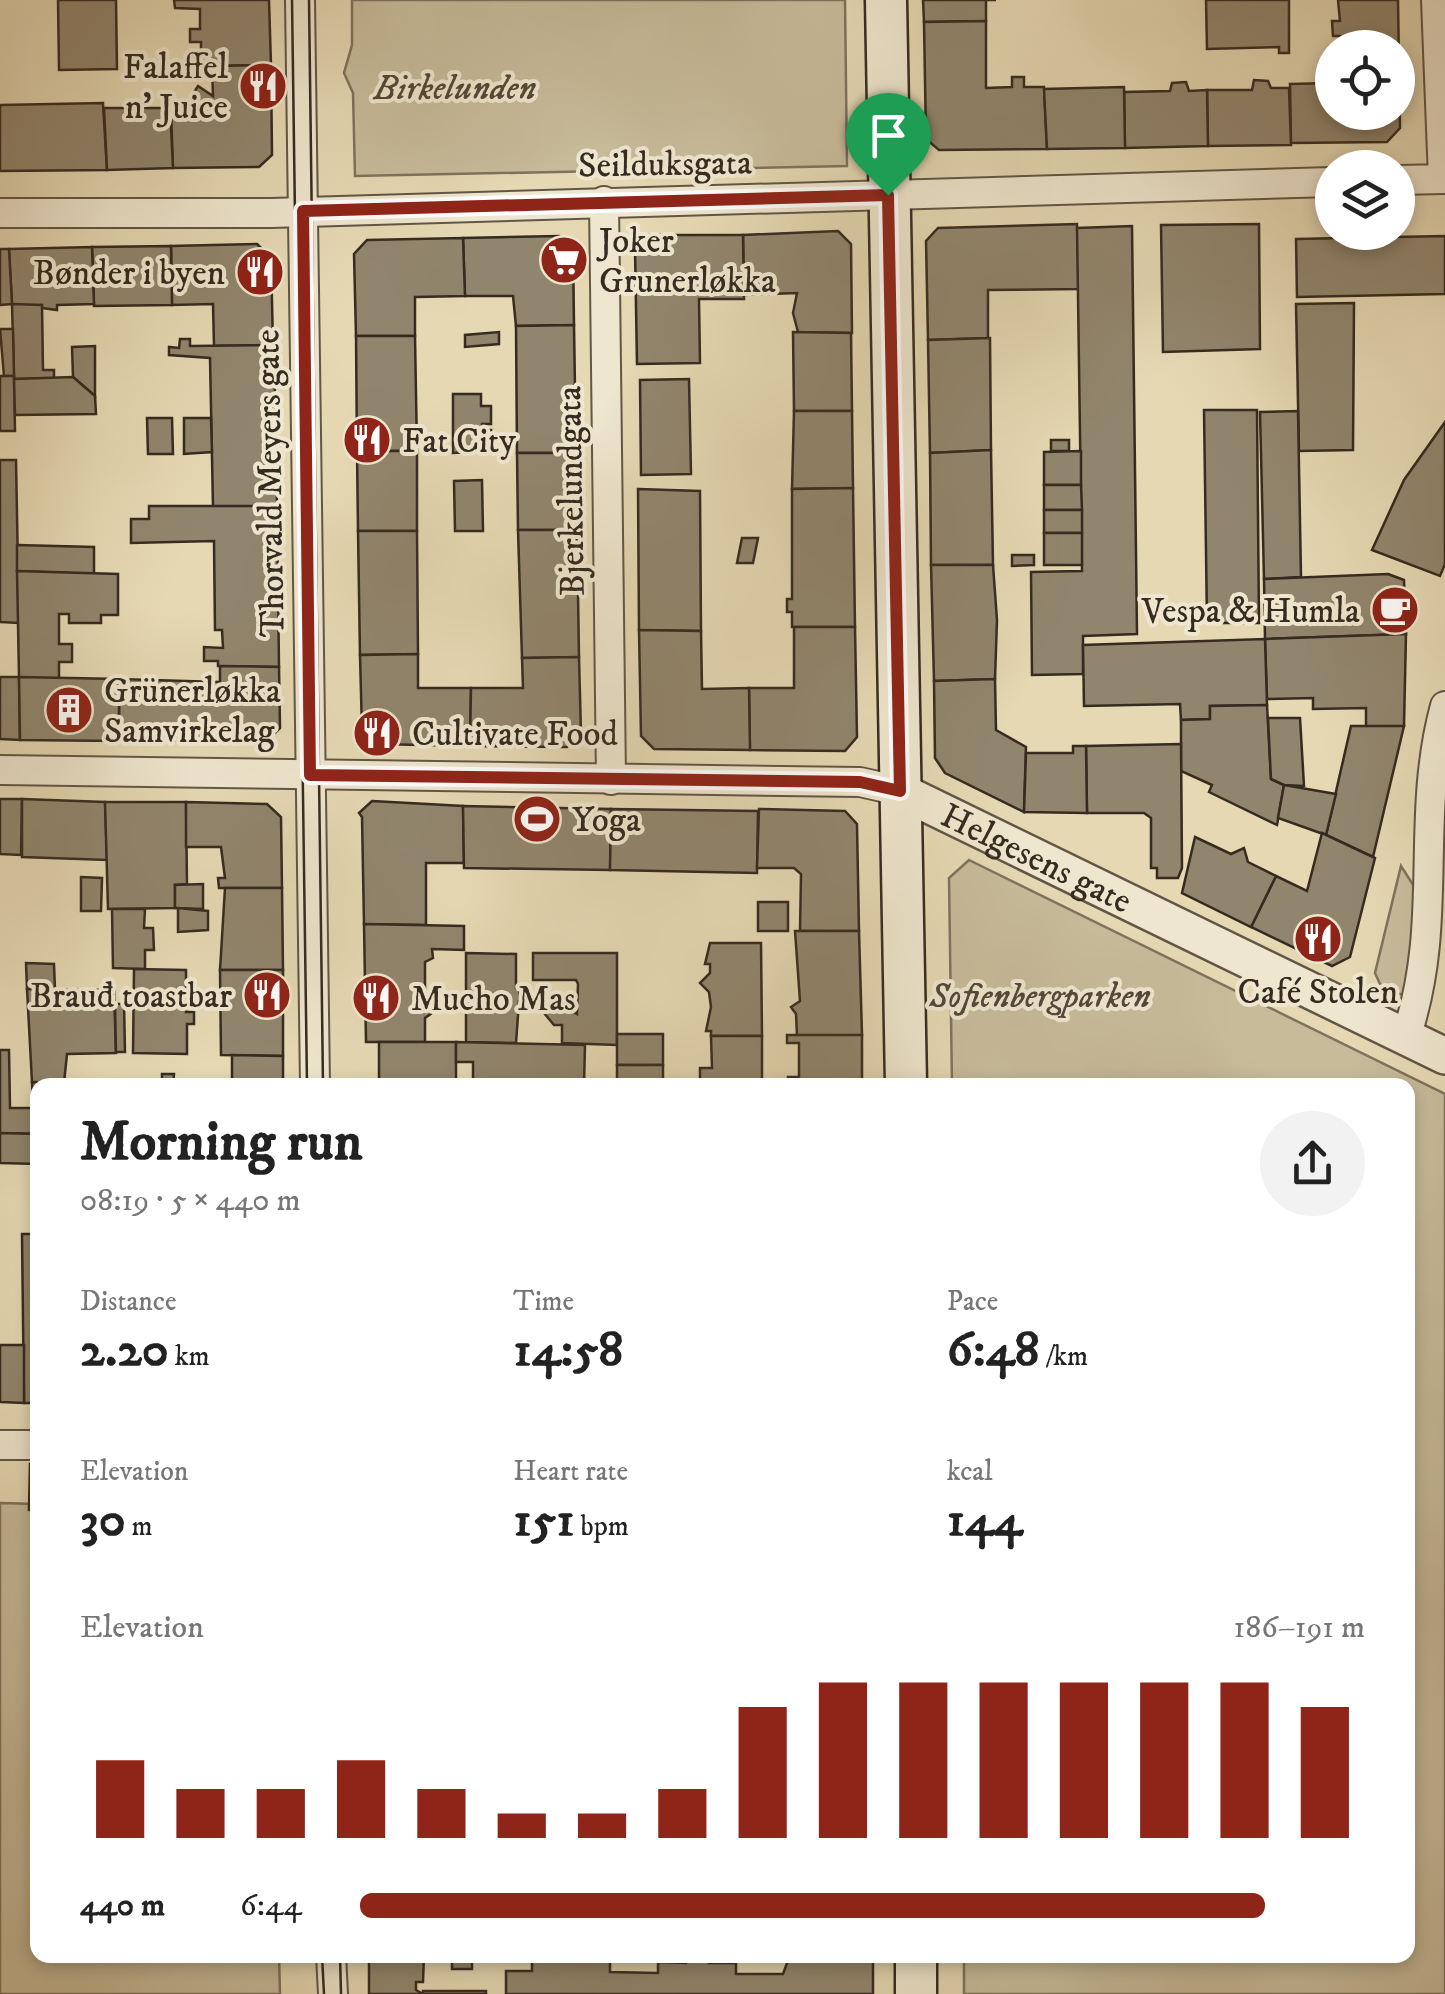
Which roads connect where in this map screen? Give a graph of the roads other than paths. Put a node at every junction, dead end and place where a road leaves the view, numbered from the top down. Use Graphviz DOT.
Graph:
graph roads {
  1 [pos="300,0"];
  2 [pos="886,0"];
  3 [pos="1436,0"];
  4 [pos="1443,179"];
  5 [pos="1415,180"];
  6 [pos="1315,182"];
  7 [pos="888,195"];
  8 [pos="604,202"];
  9 [pos="303,211"];
  10 [pos="0,213"];
  11 [pos="1445,706"];
  12 [pos="0,770"];
  13 [pos="310,775"];
  14 [pos="610,780"];
  15 [pos="900,791"];
  16 [pos="1406,1037"];
  17 [pos="1445,1056"];
  18 [pos="315,1078"];
  19 [pos="906,1078"];
  20 [pos="0,1445"];
  21 [pos="30,1445"];
  22 [pos="331,1963"];
  23 [pos="916,1963"];
  24 [pos="332,1994"];
  25 [pos="916,1994"];
  1 -- 9 [label="street, Thorvald Meyers gate"];
  2 -- 7 [label="main road"];
  3 -- 4 [label="street"];
  4 -- 5 [label="street"];
  6 -- 7 [label="street, Seilduksgata"];
  7 -- 8 [label="street, Seilduksgata"];
  7 -- 15 [label="main road"];
  8 -- 9 [label="street, Seilduksgata"];
  8 -- 14 [label="street, Bjerkelundgata"];
  9 -- 10 [label="street, Seilduksgata"];
  9 -- 13 [label="street, Thorvald Meyers gate"];
  11 -- 16 [label="street"];
  12 -- 13 [label="street, Helgesens gate"];
  13 -- 14 [label="street, Helgesens gate"];
  13 -- 18 [label="street, Thorvald Meyers gate"];
  14 -- 15 [label="street, Helgesens gate"];
  15 -- 16 [label="street, Helgesens gate"];
  15 -- 19 [label="main road"];
  16 -- 17 [label="street, Helgesens gate"];
  20 -- 21 [label="street"];
  22 -- 24 [label="street"];
  23 -- 25 [label="main road"];
}
